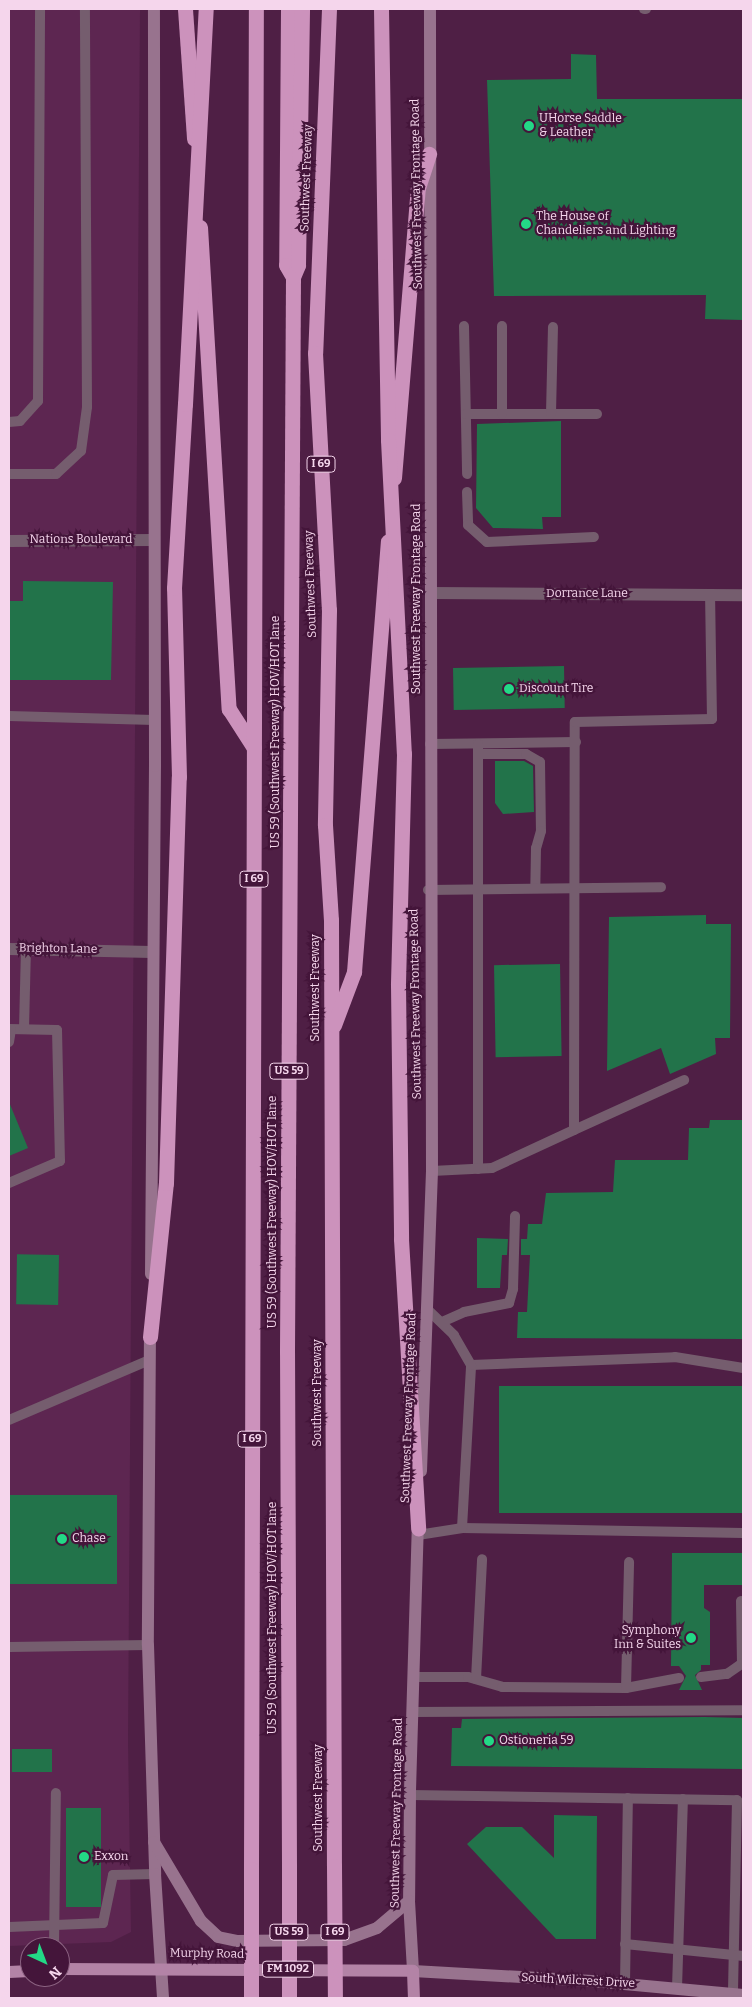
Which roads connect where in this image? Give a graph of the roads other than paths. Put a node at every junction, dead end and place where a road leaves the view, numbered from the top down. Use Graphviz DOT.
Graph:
graph roads {
  1 [pos="40,9"];
  2 [pos="85,9"];
  3 [pos="154,9"];
  4 [pos="185,9"];
  5 [pos="206,9"];
  6 [pos="256,9"];
  7 [pos="288,9"];
  8 [pos="302,9"];
  9 [pos="329,9"];
  10 [pos="380,9"];
  11 [pos="430,9"];
  12 [pos="430,154"];
  13 [pos="293,277"];
  14 [pos="464,326"];
  15 [pos="502,326"];
  16 [pos="553,327"];
  17 [pos="466,414"];
  18 [pos="502,414"];
  19 [pos="551,414"];
  20 [pos="597,414"];
  21 [pos="9,422"];
  22 [pos="9,474"];
  23 [pos="467,474"];
  24 [pos="467,492"];
  25 [pos="594,537"];
  26 [pos="9,540"];
  27 [pos="153,540"];
  28 [pos="431,593"];
  29 [pos="710,595"];
  30 [pos="743,595"];
  31 [pos="9,716"];
  32 [pos="154,720"];
  33 [pos="576,742"];
  34 [pos="430,744"];
  35 [pos="254,748"];
  36 [pos="478,749"];
  37 [pos="479,887"];
  38 [pos="535,887"];
  39 [pos="575,887"];
  40 [pos="661,887"];
  41 [pos="428,890"];
  42 [pos="9,949"];
  43 [pos="26,949"];
  44 [pos="152,952"];
  45 [pos="10,1029"];
  46 [pos="24,1029"];
  47 [pos="330,1036"];
  48 [pos="9,1042"];
  49 [pos="684,1080"];
  50 [pos="574,1130"];
  51 [pos="478,1169"];
  52 [pos="432,1171"];
  53 [pos="9,1182"];
  54 [pos="515,1216"];
  55 [pos="427,1309"];
  56 [pos="442,1322"];
  57 [pos="150,1337"];
  58 [pos="150,1360"];
  59 [pos="471,1365"];
  60 [pos="743,1368"];
  61 [pos="9,1420"];
  62 [pos="462,1528"];
  63 [pos="418,1532"];
  64 [pos="743,1533"];
  65 [pos="482,1559"];
  66 [pos="629,1562"];
  67 [pos="741,1600"];
  68 [pos="148,1645"];
  69 [pos="9,1647"];
  70 [pos="743,1663"];
  71 [pos="413,1676"];
  72 [pos="702,1677"];
  73 [pos="679,1678"];
  74 [pos="476,1679"];
  75 [pos="626,1688"];
  76 [pos="743,1710"];
  77 [pos="412,1712"];
  78 [pos="56,1793"];
  79 [pos="410,1795"];
  80 [pos="628,1798"];
  81 [pos="683,1799"];
  82 [pos="154,1842"];
  83 [pos="155,1874"];
  84 [pos="409,1900"];
  85 [pos="56,1924"];
  86 [pos="9,1927"];
  87 [pos="55,1937"];
  88 [pos="625,1944"];
  89 [pos="678,1947"];
  90 [pos="739,1956"];
  91 [pos="163,1967"];
  92 [pos="70,1969"];
  93 [pos="413,1972"];
  94 [pos="625,1983"];
  95 [pos="677,1988"];
  96 [pos="737,1995"];
  97 [pos="163,1998"];
  98 [pos="250,1998"];
  99 [pos="289,1998"];
  100 [pos="335,1998"];
  101 [pos="414,1998"];
  1 -- 21 [label="lane"];
  2 -- 22 [label="lane"];
  3 -- 27 [label="main road"];
  4 -- 35 [label="highway"];
  5 -- 57 [label="highway, bridge"];
  6 -- 35 [label="highway, I 69"];
  7 -- 13 [label="highway, Southwest Freeway"];
  8 -- 13 [label="highway, Southwest Freeway"];
  9 -- 47 [label="highway, Southwest Freeway / I 69"];
  10 -- 63 [label="highway, bridge"];
  11 -- 12 [label="main road, Southwest Freeway Frontage Road"];
  12 -- 28 [label="main road, Southwest Freeway Frontage Road"];
  12 -- 47 [label="highway"];
  13 -- 99 [label="highway, US 59 (Southwest Freeway) HOV/HOT lane / US 59, bridge"];
  14 -- 17 [label="lane"];
  15 -- 18 [label="lane"];
  16 -- 19 [label="lane"];
  17 -- 18 [label="lane"];
  17 -- 23 [label="lane"];
  18 -- 19 [label="lane"];
  19 -- 20 [label="lane"];
  24 -- 25 [label="lane"];
  26 -- 27 [label="street, Nations Boulevard"];
  27 -- 32 [label="main road"];
  28 -- 29 [label="street, Dorrance Lane"];
  28 -- 34 [label="main road, Southwest Freeway Frontage Road"];
  29 -- 30 [label="street, Dorrance Lane"];
  29 -- 33 [label="lane"];
  31 -- 32 [label="lane"];
  32 -- 44 [label="main road"];
  33 -- 36 [label="lane"];
  33 -- 39 [label="lane"];
  34 -- 36 [label="lane"];
  34 -- 41 [label="main road, Southwest Freeway Frontage Road"];
  35 -- 98 [label="highway, I 69, bridge"];
  36 -- 37 [label="lane"];
  36 -- 38 [label="lane"];
  37 -- 38 [label="lane"];
  37 -- 41 [label="lane"];
  37 -- 51 [label="lane"];
  38 -- 39 [label="lane"];
  39 -- 40 [label="lane"];
  39 -- 50 [label="lane"];
  41 -- 52 [label="main road, Southwest Freeway Frontage Road"];
  42 -- 43 [label="street, Brighton Lane"];
  43 -- 44 [label="street, Brighton Lane"];
  43 -- 46 [label="lane"];
  44 -- 57 [label="main road"];
  45 -- 46 [label="lane"];
  45 -- 48 [label="lane"];
  46 -- 53 [label="lane"];
  47 -- 100 [label="highway, Southwest Freeway / I 69, bridge"];
  49 -- 50 [label="lane"];
  50 -- 51 [label="lane"];
  51 -- 52 [label="lane"];
  52 -- 55 [label="main road, Southwest Freeway Frontage Road"];
  54 -- 56 [label="lane"];
  55 -- 56 [label="lane"];
  55 -- 63 [label="main road, Southwest Freeway Frontage Road"];
  56 -- 59 [label="lane"];
  57 -- 58 [label="main road"];
  58 -- 61 [label="lane"];
  58 -- 68 [label="main road"];
  59 -- 60 [label="lane"];
  59 -- 62 [label="lane"];
  62 -- 63 [label="lane"];
  62 -- 64 [label="lane"];
  63 -- 71 [label="main road, Southwest Freeway Frontage Road"];
  65 -- 74 [label="lane"];
  66 -- 75 [label="lane"];
  67 -- 70 [label="lane"];
  68 -- 69 [label="lane"];
  68 -- 82 [label="main road"];
  70 -- 72 [label="lane"];
  71 -- 74 [label="lane"];
  71 -- 77 [label="main road, Southwest Freeway Frontage Road"];
  73 -- 75 [label="lane"];
  74 -- 75 [label="lane"];
  76 -- 77 [label="lane"];
  77 -- 79 [label="main road, Southwest Freeway Frontage Road"];
  78 -- 85 [label="lane"];
  79 -- 80 [label="lane"];
  79 -- 84 [label="main road, Southwest Freeway Frontage Road"];
  80 -- 81 [label="lane"];
  80 -- 88 [label="lane"];
  81 -- 89 [label="lane"];
  81 -- 90 [label="lane"];
  82 -- 83 [label="main road"];
  82 -- 84 [label="main road"];
  83 -- 85 [label="lane"];
  83 -- 91 [label="main road"];
  84 -- 93 [label="main road, Southwest Freeway Frontage Road"];
  85 -- 86 [label="lane"];
  85 -- 87 [label="lane"];
  88 -- 89 [label="lane"];
  88 -- 94 [label="lane"];
  89 -- 90 [label="lane"];
  89 -- 95 [label="lane"];
  90 -- 96 [label="lane"];
  91 -- 92 [label="main road, Murphy Road / FM 1092"];
  91 -- 93 [label="main road, Murphy Road / FM 1092"];
  91 -- 97 [label="main road"];
  93 -- 94 [label="main road, South Wilcrest Drive"];
  93 -- 101 [label="main road, Southwest Freeway Frontage Road"];
  94 -- 95 [label="main road, South Wilcrest Drive"];
  95 -- 96 [label="main road, South Wilcrest Drive"];
}
